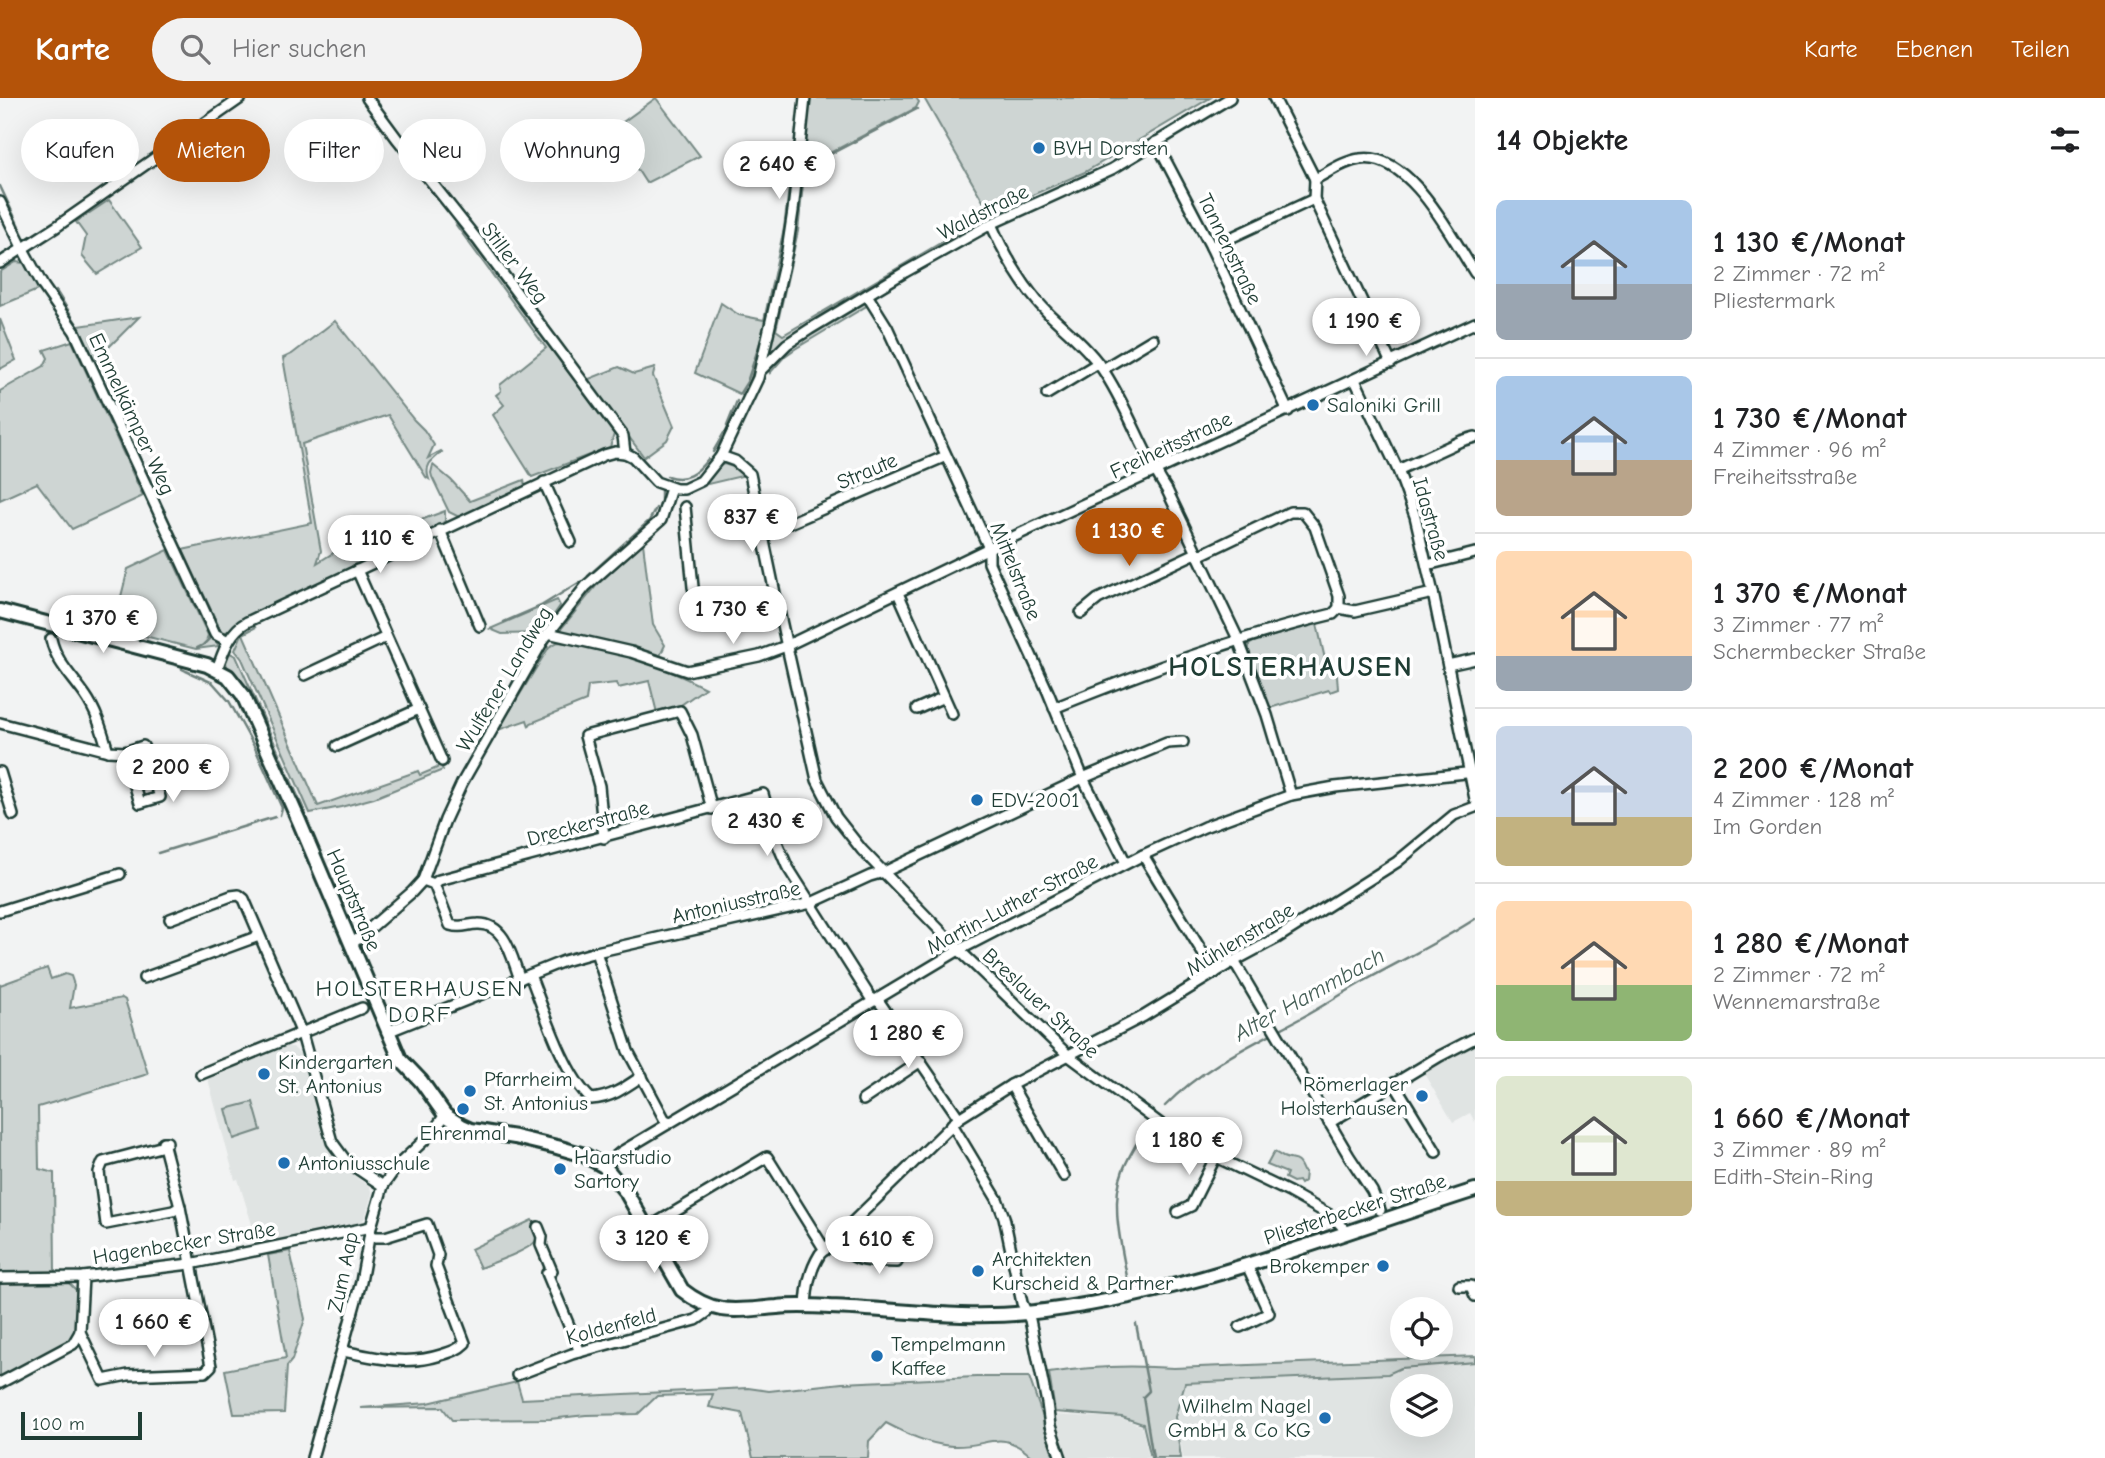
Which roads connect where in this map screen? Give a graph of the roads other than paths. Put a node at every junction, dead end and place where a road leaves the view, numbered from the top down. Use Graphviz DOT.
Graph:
graph roads {
  1 [pos="241,98"];
  2 [pos="367,98"];
  3 [pos="805,98"];
  4 [pos="1230,98"];
  5 [pos="1274,98"];
  6 [pos="1156,142"];
  7 [pos="1315,179"];
  8 [pos="1314,199"];
  9 [pos="0,202"];
  10 [pos="991,225"];
  11 [pos="1211,247"];
  12 [pos="23,249"];
  13 [pos="0,263"];
  14 [pos="1475,273"];
  15 [pos="867,295"];
  16 [pos="1475,323"];
  17 [pos="1153,339"];
  18 [pos="1391,363"];
  19 [pos="1100,366"];
  20 [pos="760,370"];
  21 [pos="1355,380"];
  22 [pos="1047,394"];
  23 [pos="1288,411"];
  24 [pos="1475,437"];
  25 [pos="625,453"];
  26 [pos="721,456"];
  27 [pos="946,456"];
  28 [pos="1398,470"];
  29 [pos="1154,471"];
  30 [pos="544,482"];
  31 [pos="671,488"];
  32 [pos="685,508"];
  33 [pos="440,530"];
  34 [pos="762,530"];
  35 [pos="571,542"];
  36 [pos="989,548"];
  37 [pos="1475,553"];
  38 [pos="1197,554"];
  39 [pos="1427,565"];
  40 [pos="357,570"];
  41 [pos="898,593"];
  42 [pos="1433,593"];
  43 [pos="776,598"];
  44 [pos="1339,608"];
  45 [pos="0,611"];
  46 [pos="1081,613"];
  47 [pos="480,626"];
  48 [pos="548,633"];
  49 [pos="386,637"];
  50 [pos="51,639"];
  51 [pos="1238,639"];
  52 [pos="228,641"];
  53 [pos="786,646"];
  54 [pos="1475,660"];
  55 [pos="1448,665"];
  56 [pos="216,669"];
  57 [pos="305,675"];
  58 [pos="944,697"];
  59 [pos="1054,708"];
  60 [pos="419,709"];
  61 [pos="917,709"];
  62 [pos="952,714"];
  63 [pos="0,723"];
  64 [pos="1183,742"];
  65 [pos="337,746"];
  66 [pos="108,751"];
  67 [pos="125,752"];
  68 [pos="442,761"];
  69 [pos="0,772"];
  70 [pos="1473,773"];
  71 [pos="1083,778"];
  72 [pos="1291,795"];
  73 [pos="1475,799"];
  74 [pos="1475,807"];
  75 [pos="712,809"];
  76 [pos="13,815"];
  77 [pos="604,838"];
  78 [pos="1143,855"];
  79 [pos="1126,863"];
  80 [pos="884,873"];
  81 [pos="120,874"];
  82 [pos="423,880"];
  83 [pos="434,884"];
  84 [pos="811,903"];
  85 [pos="0,911"];
  86 [pos="170,919"];
  87 [pos="259,936"];
  88 [pos="352,944"];
  89 [pos="959,950"];
  90 [pos="596,952"];
  91 [pos="1234,961"];
  92 [pos="1215,973"];
  93 [pos="530,975"];
  94 [pos="144,978"];
  95 [pos="520,979"];
  96 [pos="874,1000"];
  97 [pos="362,1008"];
  98 [pos="387,1032"];
  99 [pos="302,1034"];
  100 [pos="1475,1038"];
  101 [pos="1069,1056"];
  102 [pos="921,1061"];
  103 [pos="201,1074"];
  104 [pos="642,1076"];
  105 [pos="1394,1083"];
  106 [pos="1011,1085"];
  107 [pos="863,1100"];
  108 [pos="446,1115"];
  109 [pos="956,1121"];
  110 [pos="1329,1123"];
  111 [pos="667,1124"];
  112 [pos="1436,1152"];
  113 [pos="1215,1158"];
  114 [pos="604,1166"];
  115 [pos="1064,1176"];
  116 [pos="383,1186"];
  117 [pos="1475,1190"];
  118 [pos="180,1207"];
  119 [pos="1380,1210"];
  120 [pos="1178,1212"];
  121 [pos="538,1227"];
  122 [pos="646,1229"];
  123 [pos="371,1232"];
  124 [pos="1347,1232"];
  125 [pos="898,1239"];
  126 [pos="834,1241"];
  127 [pos="825,1250"];
  128 [pos="190,1264"];
  129 [pos="1247,1265"];
  130 [pos="83,1277"];
  131 [pos="0,1278"];
  132 [pos="1459,1286"];
  133 [pos="1475,1296"];
  134 [pos="709,1307"];
  135 [pos="806,1307"];
  136 [pos="730,1311"];
  137 [pos="1027,1313"];
  138 [pos="1240,1327"];
  139 [pos="80,1332"];
  140 [pos="342,1351"];
  141 [pos="580,1352"];
  142 [pos="517,1375"];
  143 [pos="0,1383"];
  144 [pos="312,1458"];
  145 [pos="1061,1458"];
  1 -- 12 [label="street"];
  2 -- 25 [label="street, Stiller Weg"];
  3 -- 20 [label="street"];
  4 -- 6 [label="street, Waldstraße"];
  5 -- 7 [label="street"];
  6 -- 10 [label="street, Waldstraße"];
  6 -- 11 [label="street, Tannenstraße"];
  7 -- 8 [label="street"];
  7 -- 14 [label="street"];
  8 -- 11 [label="street"];
  8 -- 18 [label="street"];
  9 -- 12 [label="street, Emmelkämper Weg"];
  10 -- 15 [label="street, Waldstraße"];
  10 -- 19 [label="street"];
  11 -- 23 [label="street, Tannenstraße"];
  12 -- 13 [label="street"];
  12 -- 52 [label="street, Emmelkämper Weg"];
  15 -- 20 [label="street, Waldstraße"];
  15 -- 27 [label="street, Mittelstraße"];
  16 -- 18 [label="street, Freiheitsstraße"];
  17 -- 19 [label="street"];
  18 -- 21 [label="street, Freiheitsstraße"];
  19 -- 22 [label="street"];
  19 -- 29 [label="street"];
  20 -- 26 [label="street"];
  21 -- 23 [label="street, Freiheitsstraße"];
  21 -- 28 [label="street, Idastraße"];
  23 -- 29 [label="street, Freiheitsstraße"];
  24 -- 28 [label="street"];
  25 -- 30 [label="street"];
  25 -- 31 [label="street"];
  26 -- 31 [label="street"];
  26 -- 34 [label="street, Breslauer Straße"];
  27 -- 34 [label="street, Straute"];
  27 -- 36 [label="street, Mittelstraße"];
  28 -- 39 [label="street, Idastraße"];
  29 -- 36 [label="street, Freiheitsstraße"];
  29 -- 38 [label="street"];
  30 -- 33 [label="street"];
  30 -- 35 [label="street"];
  31 -- 48 [label="street, Wulfener Landweg"];
  32 -- 43 [label="street"];
  33 -- 40 [label="street"];
  33 -- 47 [label="street"];
  34 -- 43 [label="street, Breslauer Straße"];
  36 -- 41 [label="street, Freiheitsstraße"];
  36 -- 59 [label="street, Mittelstraße"];
  37 -- 39 [label="street"];
  38 -- 44 [label="street"];
  38 -- 46 [label="street"];
  38 -- 51 [label="street"];
  39 -- 42 [label="street, Idastraße"];
  40 -- 49 [label="street"];
  40 -- 52 [label="street"];
  41 -- 53 [label="street, Freiheitsstraße"];
  41 -- 58 [label="street"];
  42 -- 44 [label="street"];
  42 -- 55 [label="street, Idastraße"];
  43 -- 53 [label="street, Breslauer Straße"];
  44 -- 51 [label="street"];
  45 -- 56 [label="main road"];
  48 -- 53 [label="street, Freiheitsstraße"];
  48 -- 82 [label="street, Wulfener Landweg"];
  49 -- 57 [label="street"];
  49 -- 60 [label="street"];
  50 -- 66 [label="street"];
  51 -- 59 [label="street"];
  51 -- 72 [label="street"];
  52 -- 56 [label="street"];
  53 -- 80 [label="street, Breslauer Straße"];
  54 -- 55 [label="street"];
  55 -- 70 [label="street, Idastraße"];
  56 -- 88 [label="main road, Hauptstraße"];
  58 -- 61 [label="street"];
  58 -- 62 [label="street"];
  59 -- 71 [label="street, Mittelstraße"];
  60 -- 65 [label="street"];
  60 -- 68 [label="street"];
  63 -- 66 [label="street"];
  64 -- 71 [label="street, Antoniusstraße"];
  66 -- 67 [label="street"];
  67 -- 67 [label="street"];
  69 -- 76 [label="street"];
  70 -- 72 [label="street, Martin-Luther-Straße"];
  70 -- 73 [label="street, Idastraße"];
  71 -- 79 [label="street, Mittelstraße"];
  71 -- 80 [label="street, Antoniusstraße"];
  72 -- 78 [label="street, Martin-Luther-Straße"];
  74 -- 91 [label="street, Mühlenstraße"];
  75 -- 77 [label="street, Dreckerstraße"];
  75 -- 77 [label="street"];
  75 -- 84 [label="street, Dreckerstraße"];
  77 -- 83 [label="street, Dreckerstraße"];
  78 -- 79 [label="street, Martin-Luther-Straße"];
  78 -- 92 [label="street"];
  79 -- 89 [label="street, Martin-Luther-Straße"];
  80 -- 84 [label="street, Antoniusstraße"];
  80 -- 89 [label="street, Breslauer Straße"];
  81 -- 85 [label="street"];
  82 -- 83 [label="street"];
  82 -- 88 [label="street, Wulfener Landweg"];
  83 -- 95 [label="street"];
  84 -- 90 [label="street, Antoniusstraße"];
  84 -- 96 [label="street"];
  86 -- 87 [label="street"];
  87 -- 94 [label="street"];
  87 -- 99 [label="street"];
  88 -- 98 [label="main road, Hauptstraße"];
  89 -- 96 [label="street, Martin-Luther-Straße"];
  89 -- 101 [label="street, Breslauer Straße"];
  90 -- 93 [label="street, Antoniusstraße"];
  90 -- 104 [label="street"];
  91 -- 92 [label="street, Mühlenstraße"];
  91 -- 110 [label="street"];
  92 -- 101 [label="street, Mühlenstraße"];
  93 -- 95 [label="street, Antoniusstraße"];
  93 -- 104 [label="street"];
  95 -- 98 [label="street, Antoniusstraße"];
  96 -- 102 [label="street"];
  96 -- 111 [label="street, Martin-Luther-Straße"];
  97 -- 99 [label="street"];
  98 -- 108 [label="main road, Hauptstraße"];
  99 -- 103 [label="street"];
  99 -- 116 [label="street"];
  100 -- 105 [label="street"];
  101 -- 106 [label="street, Mühlenstraße"];
  101 -- 113 [label="street, Breslauer Straße"];
  102 -- 107 [label="street"];
  102 -- 109 [label="street"];
  104 -- 111 [label="street"];
  105 -- 110 [label="street"];
  105 -- 112 [label="street"];
  106 -- 109 [label="street, Mühlenstraße"];
  106 -- 115 [label="street"];
  108 -- 114 [label="main road, Hauptstraße"];
  108 -- 116 [label="street, Zum Aap"];
  109 -- 126 [label="street, Mühlenstraße"];
  109 -- 137 [label="street"];
  110 -- 119 [label="street"];
  111 -- 114 [label="street, Martin-Luther-Straße"];
  113 -- 120 [label="street"];
  113 -- 124 [label="street, Breslauer Straße"];
  114 -- 122 [label="main road, Hauptstraße"];
  116 -- 123 [label="street, Zum Aap"];
  117 -- 124 [label="main road, Pliesterbecker Straße"];
  118 -- 118 [label="street"];
  118 -- 128 [label="street"];
  121 -- 141 [label="street"];
  122 -- 127 [label="street"];
  122 -- 134 [label="main road, Hauptstraße"];
  123 -- 128 [label="street, Hagenbecker Straße"];
  123 -- 140 [label="street, Zum Aap"];
  123 -- 140 [label="street, Hagenbecker Straße"];
  124 -- 129 [label="main road, Pliesterbecker Straße"];
  125 -- 126 [label="street"];
  126 -- 127 [label="street, Mühlenstraße"];
  127 -- 135 [label="street, Mühlenstraße"];
  128 -- 130 [label="street, Hagenbecker Straße"];
  128 -- 139 [label="street"];
  129 -- 137 [label="main road, Pliesterbecker Straße"];
  129 -- 138 [label="street, Pliesterbecker Straße"];
  130 -- 131 [label="street, Hagenbecker Straße"];
  130 -- 139 [label="street"];
  132 -- 133 [label="street"];
  134 -- 136 [label="main road, Hauptstraße"];
  134 -- 141 [label="street, Koldenfeld"];
  135 -- 136 [label="main road, Pliesterbecker Straße"];
  135 -- 137 [label="main road, Pliesterbecker Straße"];
  137 -- 145 [label="street"];
  139 -- 143 [label="street"];
  140 -- 144 [label="street, Zum Aap"];
  141 -- 142 [label="street, Koldenfeld"];
}
